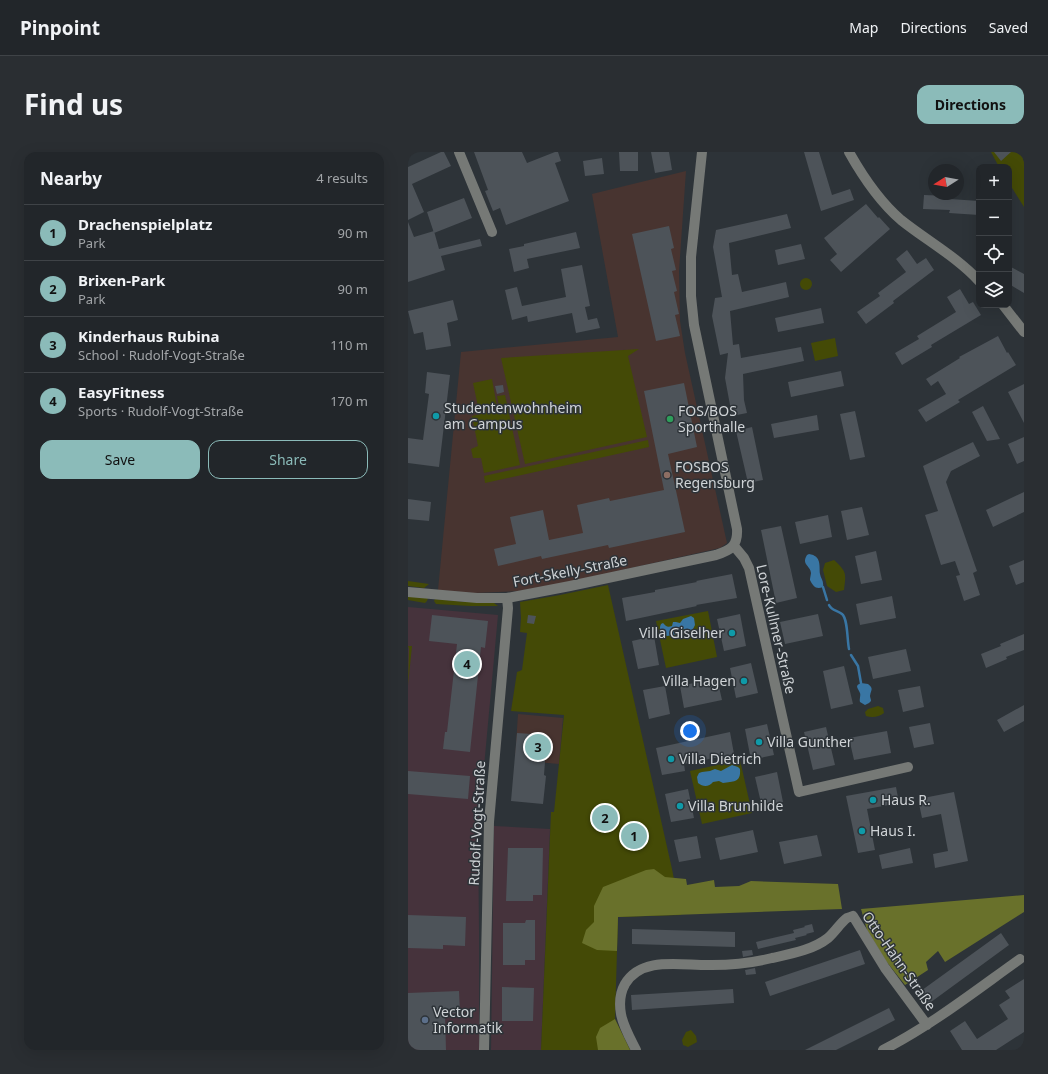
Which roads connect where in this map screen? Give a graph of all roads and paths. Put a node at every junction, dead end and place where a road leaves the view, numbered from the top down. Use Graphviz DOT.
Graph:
graph roads {
  1 [pos="459,152"];
  2 [pos="702,152"];
  3 [pos="849,152"];
  4 [pos="492,232"];
  5 [pos="976,278"];
  6 [pos="1004,308"];
  7 [pos="1024,332"];
  8 [pos="734,546"];
  9 [pos="408,592"];
  10 [pos="507,598"];
  11 [pos="908,767"];
  12 [pos="1020,959"];
  13 [pos="927,1025"];
  14 [pos="484,1050"];
  15 [pos="636,1050"];
  16 [pos="883,1050"];
  1 -- 4 [label="street"];
  2 -- 8 [label="street"];
  3 -- 5 [label="street"];
  6 -- 7 [label="street"];
  8 -- 10 [label="street, Fort-Skelly-Straße"];
  8 -- 11 [label="street, Lore-Kullmer-Straße"];
  9 -- 10 [label="street, Fort-Skelly-Straße"];
  10 -- 14 [label="street, Rudolf-Vogt-Straße"];
  12 -- 13 [label="street, Otto-Hahn-Straße"];
  13 -- 15 [label="street, Otto-Hahn-Straße"];
  13 -- 16 [label="street, Otto-Hahn-Straße"];
}
